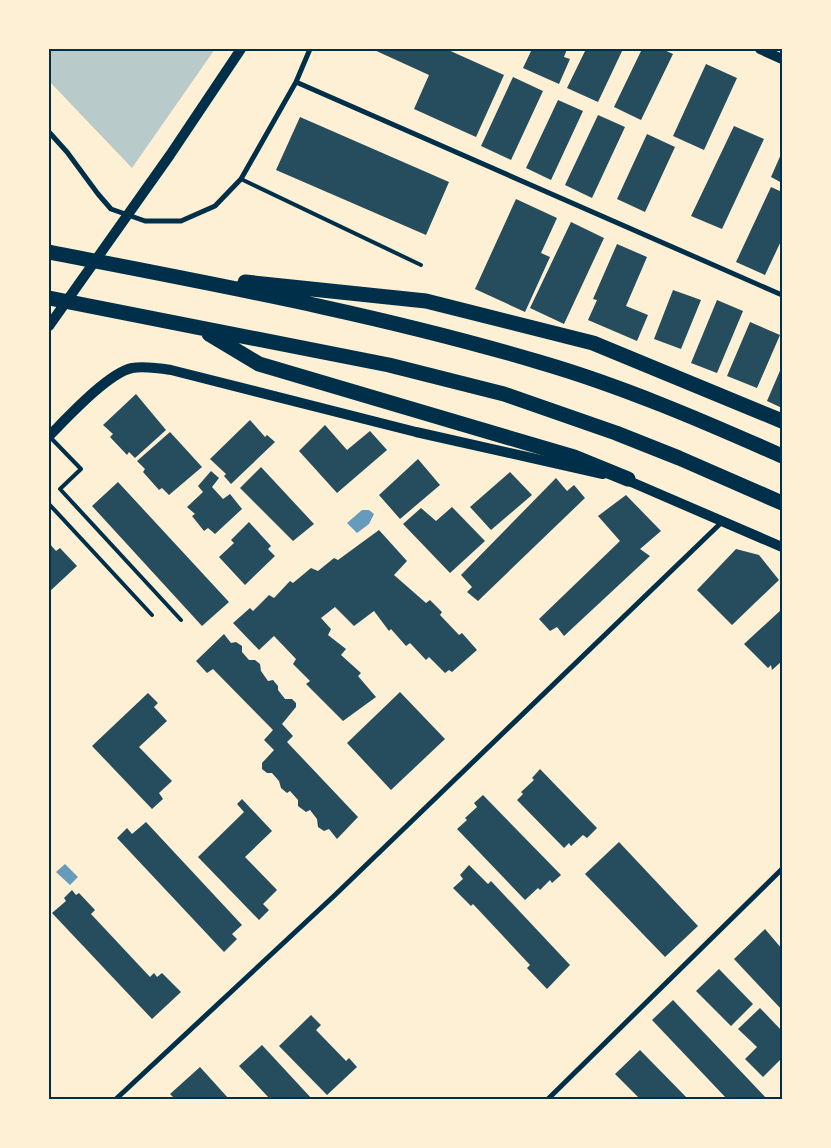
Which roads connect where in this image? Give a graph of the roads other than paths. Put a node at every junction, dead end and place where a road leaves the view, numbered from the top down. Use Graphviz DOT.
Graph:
graph roads {
  1 [pos="241,49"];
  2 [pos="310,49"];
  3 [pos="760,49"];
  4 [pos="782,59"];
  5 [pos="296,82"];
  6 [pos="49,132"];
  7 [pos="241,179"];
  8 [pos="49,252"];
  9 [pos="422,265"];
  10 [pos="152,272"];
  11 [pos="782,295"];
  12 [pos="49,298"];
  13 [pos="49,326"];
  14 [pos="199,329"];
  15 [pos="782,421"];
  16 [pos="49,436"];
  17 [pos="782,456"];
  18 [pos="628,480"];
  19 [pos="782,503"];
  20 [pos="49,504"];
  21 [pos="724,520"];
  22 [pos="782,547"];
  23 [pos="152,615"];
  24 [pos="181,620"];
  25 [pos="782,869"];
  26 [pos="116,1099"];
  27 [pos="548,1099"];
  1 -- 13 [label="main road"];
  2 -- 5 [label="street"];
  3 -- 4 [label="main road"];
  5 -- 7 [label="street"];
  5 -- 11 [label="street"];
  6 -- 7 [label="street"];
  7 -- 9 [label="lane"];
  8 -- 10 [label="highway"];
  10 -- 15 [label="highway"];
  10 -- 17 [label="highway"];
  12 -- 14 [label="highway"];
  14 -- 18 [label="highway"];
  14 -- 19 [label="highway"];
  16 -- 18 [label="main road"];
  16 -- 24 [label="lane"];
  18 -- 21 [label="main road"];
  20 -- 23 [label="lane"];
  21 -- 22 [label="main road"];
  21 -- 26 [label="street"];
  25 -- 27 [label="street"];
}
